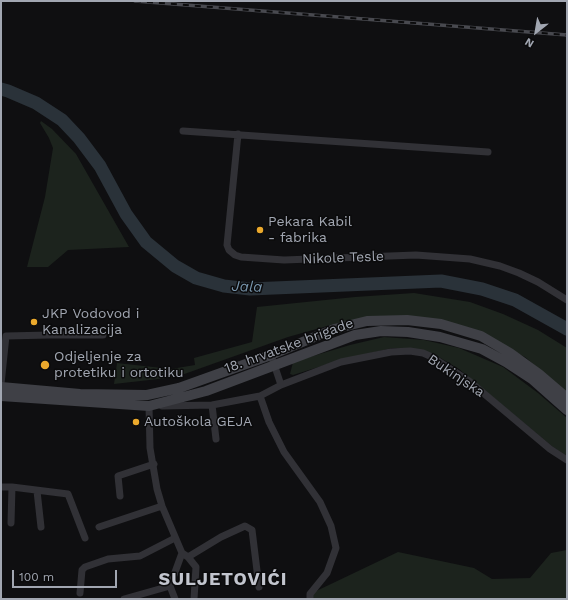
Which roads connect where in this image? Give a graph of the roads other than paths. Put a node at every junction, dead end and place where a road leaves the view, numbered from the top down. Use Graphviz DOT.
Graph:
graph roads {
  1 [pos="183,131"];
  2 [pos="238,134"];
  3 [pos="488,152"];
  4 [pos="567,300"];
  5 [pos="103,335"];
  6 [pos="273,360"];
  7 [pos="281,385"];
  8 [pos="1,386"];
  9 [pos="1,396"];
  10 [pos="260,396"];
  11 [pos="567,398"];
  12 [pos="212,405"];
  13 [pos="149,406"];
  14 [pos="567,410"];
  15 [pos="216,439"];
  16 [pos="567,460"];
  17 [pos="154,464"];
  18 [pos="1,487"];
  19 [pos="12,487"];
  20 [pos="37,491"];
  21 [pos="120,496"];
  22 [pos="162,506"];
  23 [pos="11,523"];
  24 [pos="41,527"];
  25 [pos="99,527"];
  26 [pos="85,538"];
  27 [pos="175,538"];
  28 [pos="185,555"];
  29 [pos="170,586"];
  30 [pos="259,587"];
  31 [pos="80,593"];
  32 [pos="124,599"];
  33 [pos="175,599"];
  34 [pos="194,599"];
  35 [pos="310,599"];
  1 -- 2 [label="street"];
  2 -- 3 [label="street"];
  2 -- 4 [label="street, Nikole Tesle"];
  5 -- 8 [label="street"];
  6 -- 7 [label="street"];
  6 -- 8 [label="main road, 18. hrvatske brigade"];
  6 -- 11 [label="main road, 18. hrvatske brigade"];
  6 -- 13 [label="main road, 18. hrvatske brigade"];
  6 -- 14 [label="main road, 18. hrvatske brigade"];
  7 -- 10 [label="street, Bukinjska"];
  7 -- 16 [label="street, Bukinjska"];
  9 -- 13 [label="main road, 18. hrvatske brigade"];
  10 -- 12 [label="street, Bukinjska"];
  10 -- 35 [label="street"];
  12 -- 13 [label="street, Bukinjska"];
  12 -- 15 [label="street"];
  13 -- 17 [label="street"];
  17 -- 21 [label="street"];
  17 -- 22 [label="street"];
  18 -- 19 [label="street"];
  19 -- 20 [label="street"];
  19 -- 23 [label="street"];
  20 -- 24 [label="street"];
  20 -- 26 [label="street"];
  22 -- 25 [label="street"];
  22 -- 27 [label="street"];
  27 -- 28 [label="street"];
  27 -- 31 [label="street"];
  28 -- 29 [label="street"];
  28 -- 30 [label="street"];
  28 -- 34 [label="street"];
  29 -- 32 [label="street"];
  29 -- 33 [label="street"];
}
